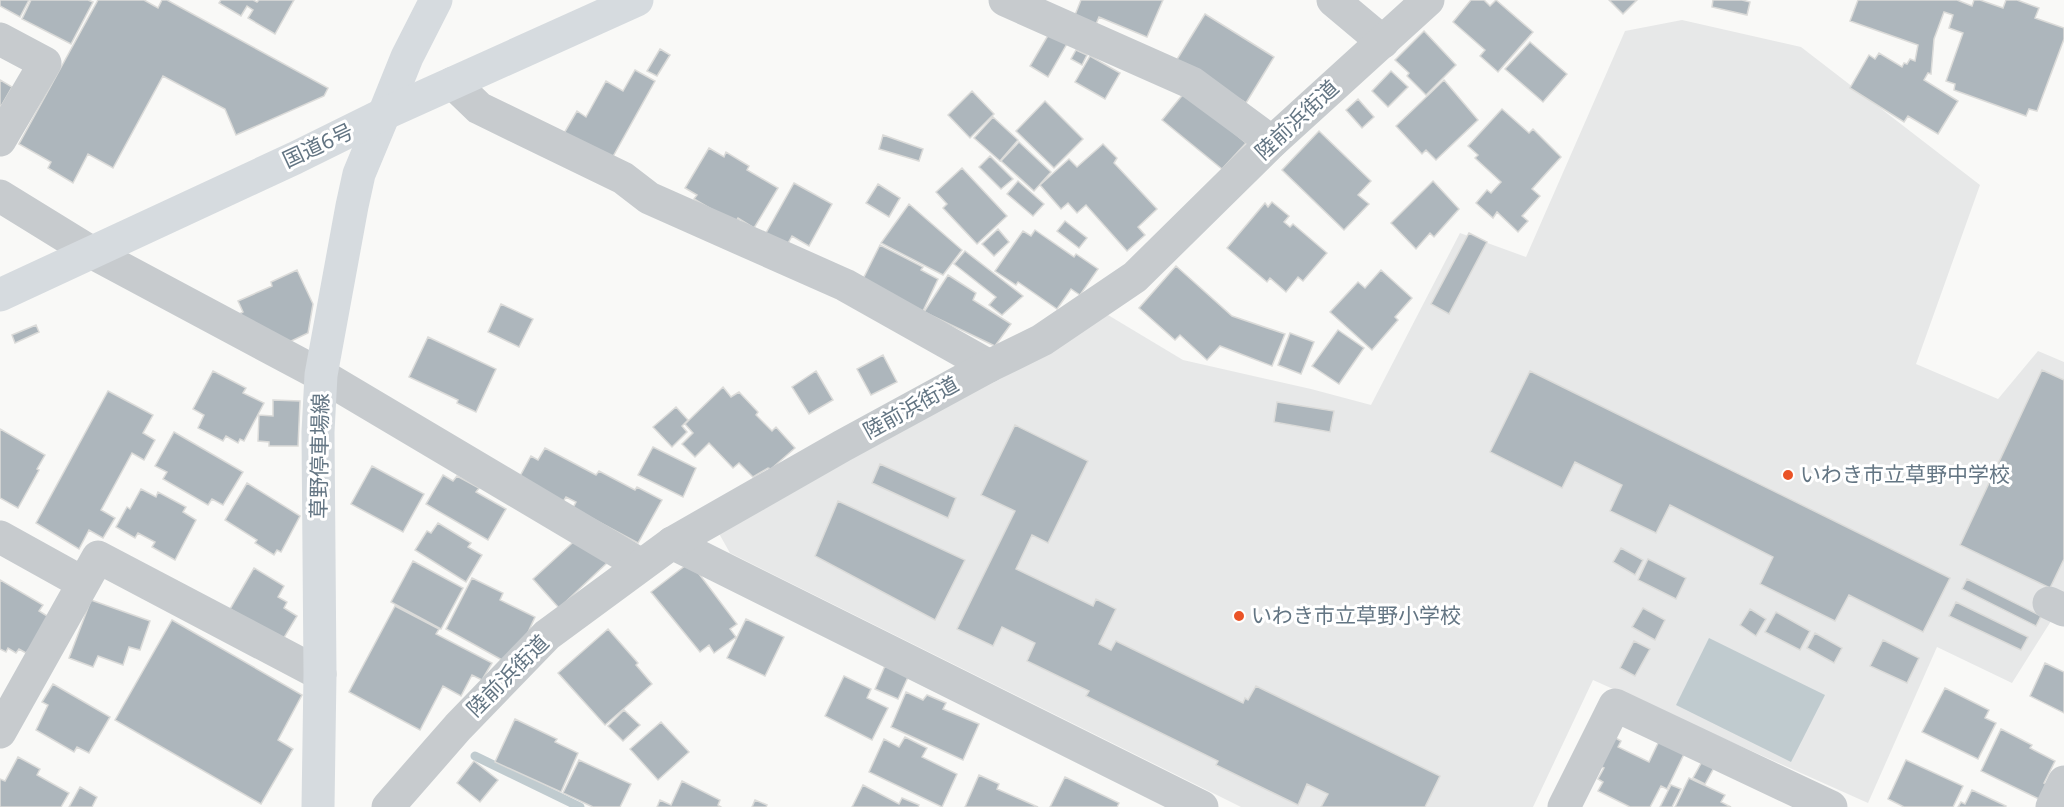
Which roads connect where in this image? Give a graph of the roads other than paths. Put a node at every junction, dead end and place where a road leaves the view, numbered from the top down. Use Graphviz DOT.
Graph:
graph roads {
  1 [pos="436,0"];
  2 [pos="637,0"];
  3 [pos="1005,0"];
  4 [pos="1333,0"];
  5 [pos="1428,0"];
  6 [pos="0,39"];
  7 [pos="1383,42"];
  8 [pos="453,83"];
  9 [pos="384,114"];
  10 [pos="0,140"];
  11 [pos="1272,142"];
  12 [pos="0,196"];
  13 [pos="91,252"];
  14 [pos="0,295"];
  15 [pos="989,366"];
  16 [pos="321,375"];
  17 [pos="0,537"];
  18 [pos="672,543"];
  19 [pos="641,565"];
  20 [pos="83,583"];
  21 [pos="320,674"];
  22 [pos="0,732"];
  23 [pos="2064,782"];
  24 [pos="1151,796"];
  25 [pos="318,807"];
  26 [pos="388,807"];
  27 [pos="1202,807"];
  28 [pos="1564,807"];
  29 [pos="1831,807"];
  30 [pos="2052,807"];
  1 -- 9 [label="main road, 草野停車場線"];
  2 -- 8 [label="main road, 国道6号"];
  3 -- 11 [label="street"];
  4 -- 7 [label="street"];
  5 -- 7 [label="street, 陸前浜街道"];
  6 -- 10 [label="street"];
  7 -- 11 [label="street, 陸前浜街道"];
  8 -- 9 [label="main road, 国道6号"];
  8 -- 15 [label="street"];
  9 -- 13 [label="main road, 国道6号"];
  9 -- 16 [label="main road, 草野停車場線"];
  11 -- 15 [label="street, 陸前浜街道"];
  12 -- 13 [label="street"];
  13 -- 14 [label="main road, 国道6号"];
  13 -- 16 [label="street"];
  15 -- 18 [label="street, 陸前浜街道"];
  16 -- 19 [label="street"];
  16 -- 21 [label="main road, 草野停車場線"];
  17 -- 20 [label="street"];
  18 -- 19 [label="street, 陸前浜街道"];
  18 -- 24 [label="street"];
  19 -- 26 [label="street, 陸前浜街道"];
  20 -- 21 [label="street"];
  20 -- 22 [label="street"];
  21 -- 25 [label="main road, 草野停車場線"];
  23 -- 30 [label="street"];
  24 -- 27 [label="street"];
  28 -- 29 [label="street"];
}
